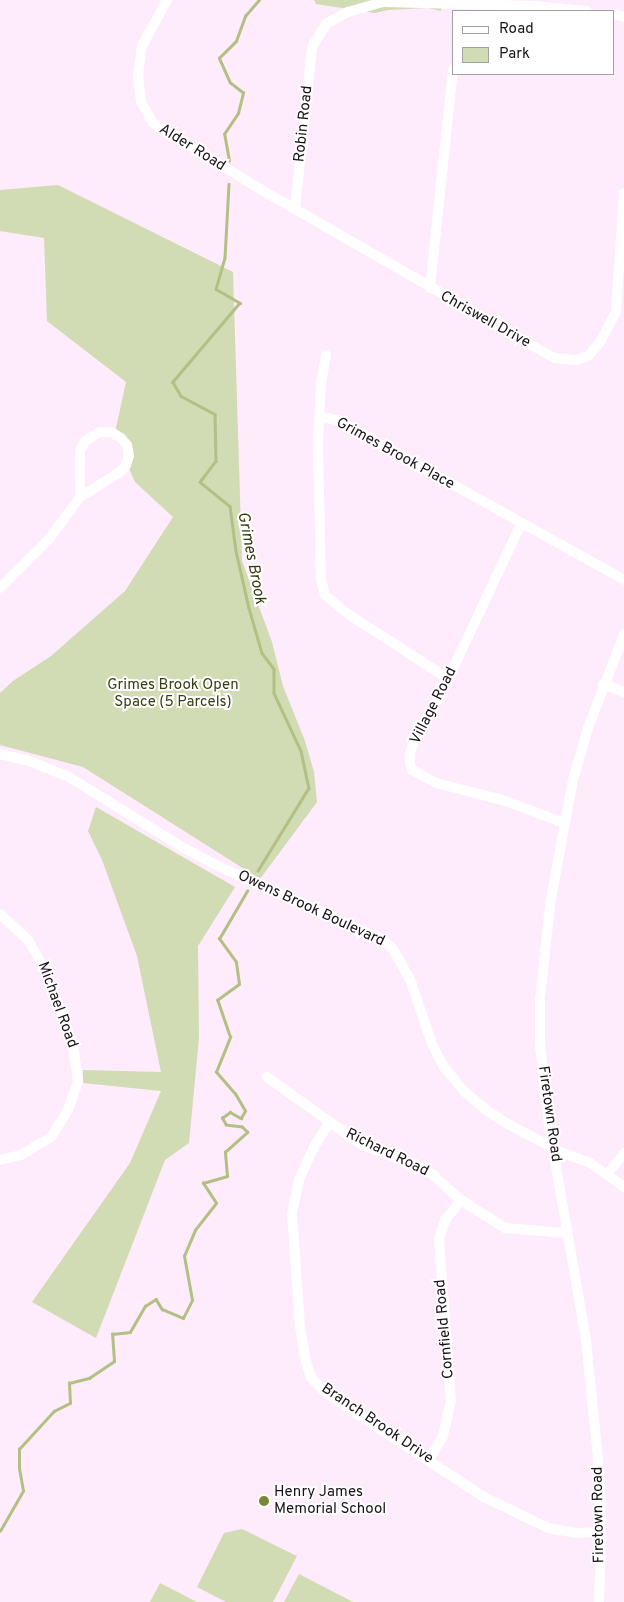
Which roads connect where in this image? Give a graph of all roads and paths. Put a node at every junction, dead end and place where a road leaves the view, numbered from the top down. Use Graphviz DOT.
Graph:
graph roads {
  1 [pos="167,0"];
  2 [pos="533,3"];
  3 [pos="459,7"];
  4 [pos="579,10"];
  5 [pos="452,75"];
  6 [pos="624,193"];
  7 [pos="295,209"];
  8 [pos="430,288"];
  9 [pos="326,355"];
  10 [pos="321,417"];
  11 [pos="80,496"];
  12 [pos="520,524"];
  13 [pos="624,580"];
  14 [pos="0,588"];
  15 [pos="624,634"];
  16 [pos="449,679"];
  17 [pos="603,684"];
  18 [pos="624,692"];
  19 [pos="0,754"];
  20 [pos="564,823"];
  21 [pos="0,914"];
  22 [pos="267,1077"];
  23 [pos="329,1123"];
  24 [pos="554,1149"];
  25 [pos="624,1153"];
  26 [pos="0,1160"];
  27 [pos="608,1174"];
  28 [pos="624,1187"];
  29 [pos="461,1200"];
  30 [pos="567,1233"];
  31 [pos="429,1460"];
  32 [pos="601,1532"];
  33 [pos="599,1602"];
  1 -- 7 [label="street, Alder Road"];
  2 -- 3 [label="street"];
  2 -- 4 [label="street"];
  3 -- 7 [label="street, Robin Road"];
  5 -- 8 [label="street, Chriswell Drive"];
  6 -- 8 [label="street, Chriswell Drive"];
  7 -- 8 [label="street"];
  9 -- 10 [label="street"];
  10 -- 12 [label="street, Grimes Brook Place"];
  10 -- 16 [label="street, Grimes Brook Place"];
  11 -- 11 [label="street"];
  11 -- 14 [label="street"];
  12 -- 13 [label="street, Grimes Brook Place"];
  12 -- 16 [label="street, Village Road"];
  15 -- 17 [label="street, Firetown Road"];
  16 -- 20 [label="street, Village Road"];
  17 -- 18 [label="street"];
  17 -- 20 [label="street, Firetown Road"];
  19 -- 24 [label="street, Owens Brook Boulevard"];
  20 -- 24 [label="street, Firetown Road"];
  21 -- 26 [label="street, Michael Road"];
  22 -- 23 [label="street, Richard Road"];
  23 -- 29 [label="street, Richard Road"];
  23 -- 31 [label="street, Branch Brook Drive"];
  24 -- 27 [label="street, Owens Brook Boulevard"];
  24 -- 30 [label="street, Firetown Road"];
  25 -- 27 [label="street"];
  27 -- 28 [label="street, Owens Brook Boulevard"];
  29 -- 30 [label="street, Richard Road"];
  29 -- 31 [label="street, Cornfield Road"];
  30 -- 32 [label="street, Firetown Road"];
  31 -- 32 [label="street, Branch Brook Drive"];
  32 -- 33 [label="street, Firetown Road"];
}
